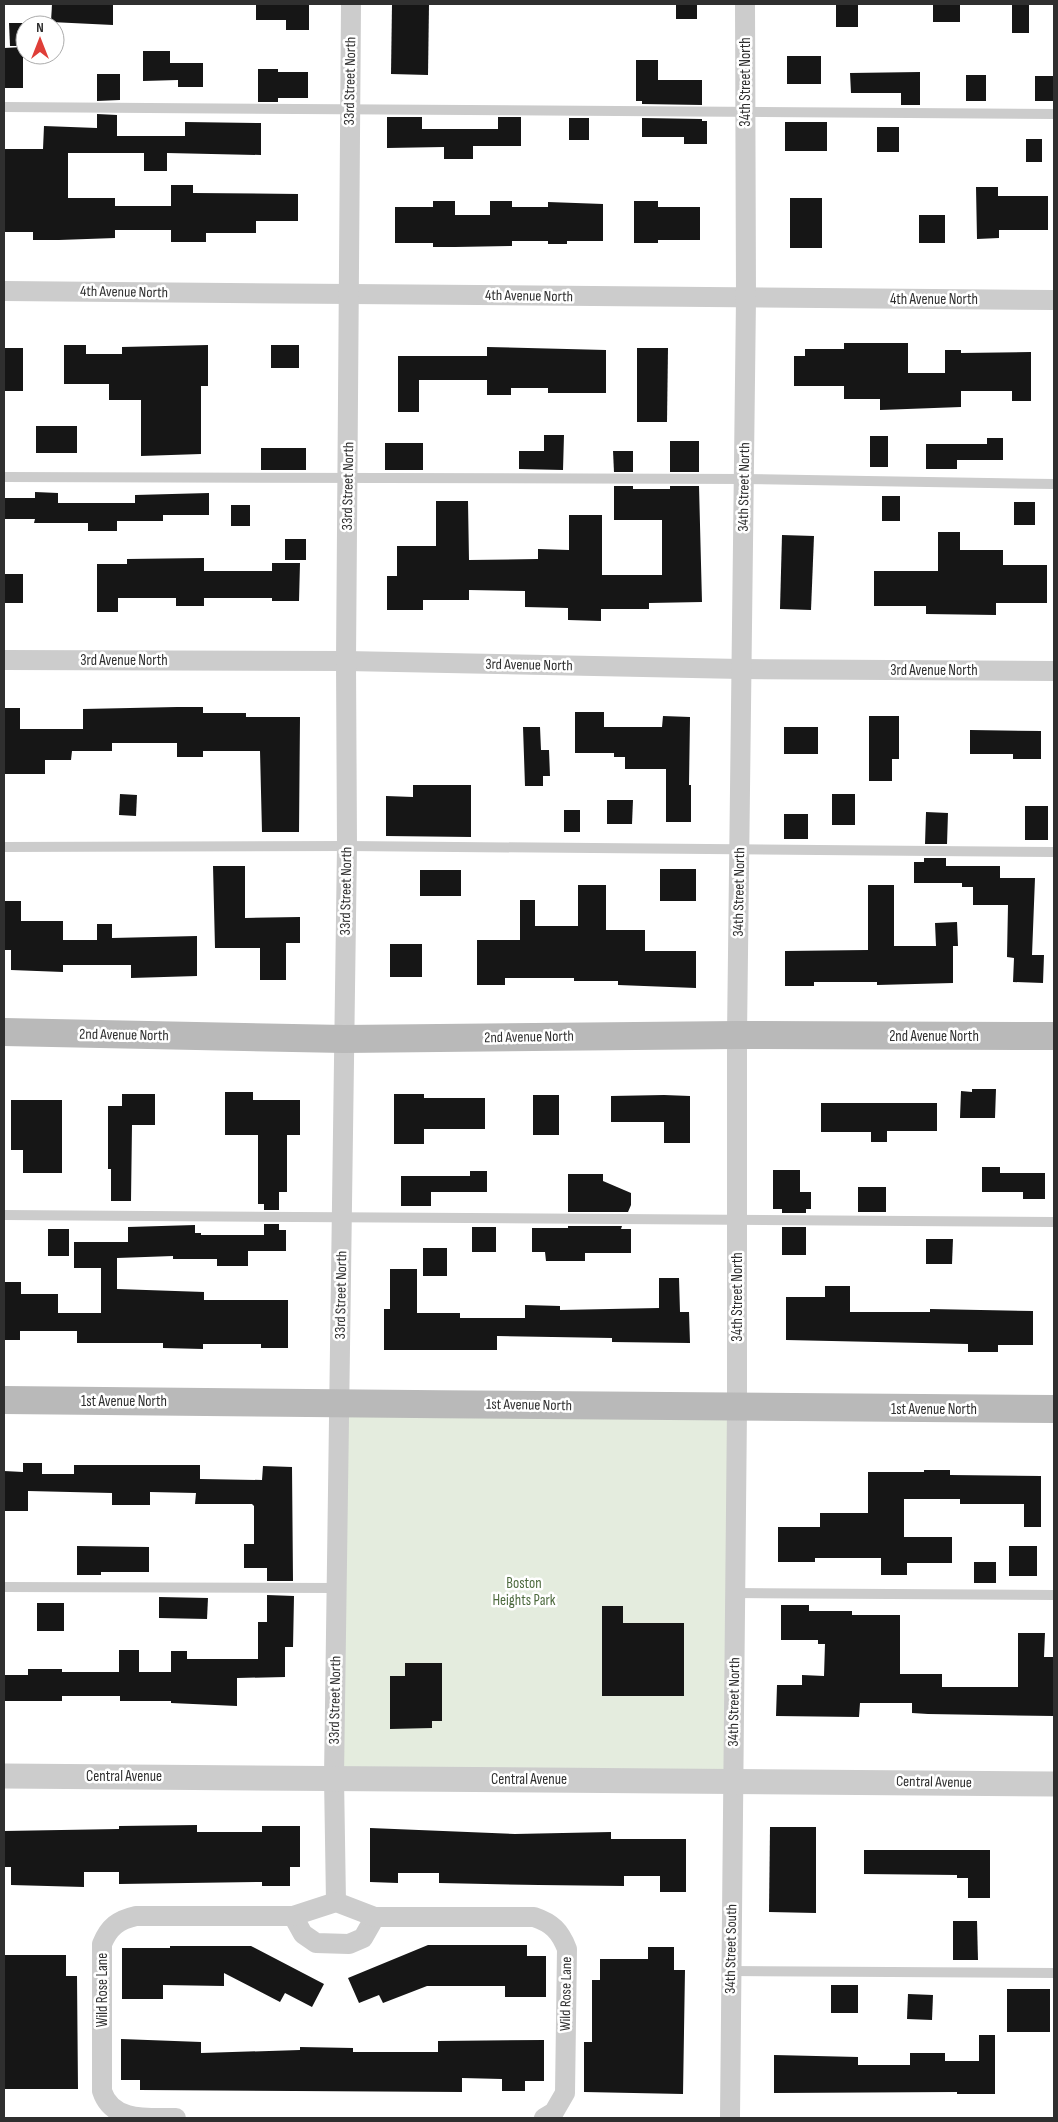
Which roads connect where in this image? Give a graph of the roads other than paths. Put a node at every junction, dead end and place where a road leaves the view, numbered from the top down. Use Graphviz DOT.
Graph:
graph roads {
  1 [pos="351,4"];
  2 [pos="745,4"];
  3 [pos="4,107"];
  4 [pos="349,108"];
  5 [pos="746,111"];
  6 [pos="1054,114"];
  7 [pos="4,291"];
  8 [pos="349,294"];
  9 [pos="746,298"];
  10 [pos="1054,300"];
  11 [pos="4,477"];
  12 [pos="348,477"];
  13 [pos="744,479"];
  14 [pos="1054,484"];
  15 [pos="4,660"];
  16 [pos="346,660"];
  17 [pos="741,669"];
  18 [pos="1054,671"];
  19 [pos="347,846"];
  20 [pos="4,847"];
  21 [pos="739,851"];
  22 [pos="1054,852"];
  23 [pos="4,1032"];
  24 [pos="737,1035"];
  25 [pos="1054,1036"];
  26 [pos="344,1039"];
  27 [pos="4,1215"];
  28 [pos="342,1217"];
  29 [pos="737,1220"];
  30 [pos="1054,1222"];
  31 [pos="4,1400"];
  32 [pos="339,1402"];
  33 [pos="737,1409"];
  34 [pos="1054,1409"];
  35 [pos="4,1587"];
  36 [pos="337,1588"];
  37 [pos="735,1593"];
  38 [pos="1054,1595"];
  39 [pos="4,1776"];
  40 [pos="334,1777"];
  41 [pos="733,1780"];
  42 [pos="1054,1784"];
  43 [pos="336,1902"];
  44 [pos="293,1916"];
  45 [pos="375,1917"];
  46 [pos="731,1971"];
  47 [pos="1054,1973"];
  48 [pos="176,2118"];
  49 [pos="544,2118"];
  50 [pos="730,2118"];
  1 -- 4 [label="street, 33rd Street North"];
  2 -- 5 [label="street, 34th Street North"];
  3 -- 4 [label="lane"];
  4 -- 5 [label="lane"];
  4 -- 8 [label="street, 33rd Street North"];
  5 -- 6 [label="lane"];
  5 -- 9 [label="street, 34th Street North"];
  7 -- 8 [label="street, 4th Avenue North"];
  8 -- 9 [label="street, 4th Avenue North"];
  8 -- 12 [label="street, 33rd Street North"];
  9 -- 10 [label="street, 4th Avenue North"];
  9 -- 13 [label="street, 34th Street North"];
  11 -- 12 [label="lane"];
  12 -- 13 [label="lane"];
  12 -- 16 [label="street, 33rd Street North"];
  13 -- 14 [label="lane"];
  13 -- 17 [label="street, 34th Street North"];
  15 -- 16 [label="street, 3rd Avenue North"];
  16 -- 17 [label="street, 3rd Avenue North"];
  16 -- 19 [label="street, 33rd Street North"];
  17 -- 18 [label="street, 3rd Avenue North"];
  17 -- 21 [label="street, 34th Street North"];
  19 -- 20 [label="lane"];
  19 -- 21 [label="lane"];
  19 -- 26 [label="street, 33rd Street North"];
  21 -- 22 [label="lane"];
  21 -- 24 [label="street, 34th Street North"];
  23 -- 26 [label="main road, 2nd Avenue North"];
  24 -- 25 [label="main road, 2nd Avenue North"];
  24 -- 26 [label="main road, 2nd Avenue North"];
  24 -- 29 [label="street, 34th Street North"];
  26 -- 28 [label="street, 33rd Street North"];
  27 -- 28 [label="lane"];
  28 -- 29 [label="lane"];
  28 -- 32 [label="street, 33rd Street North"];
  29 -- 30 [label="lane"];
  29 -- 33 [label="street, 34th Street North"];
  31 -- 32 [label="main road, 1st Avenue North"];
  32 -- 33 [label="main road, 1st Avenue North"];
  32 -- 36 [label="street, 33rd Street North"];
  33 -- 34 [label="main road, 1st Avenue North"];
  33 -- 37 [label="street, 34th Street North"];
  35 -- 36 [label="lane"];
  36 -- 40 [label="street, 33rd Street North"];
  37 -- 38 [label="lane"];
  37 -- 41 [label="street, 34th Street North"];
  39 -- 40 [label="street, Central Avenue"];
  40 -- 41 [label="street, Central Avenue"];
  40 -- 43 [label="street"];
  41 -- 42 [label="street, Central Avenue"];
  41 -- 46 [label="street, 34th Street South"];
  43 -- 44 [label="street, Wild Rose Lane"];
  43 -- 45 [label="street, Wild Rose Lane"];
  44 -- 45 [label="street"];
  44 -- 48 [label="street, Wild Rose Lane"];
  45 -- 49 [label="street, Wild Rose Lane"];
  46 -- 47 [label="lane"];
  46 -- 50 [label="street, 34th Street South"];
}
